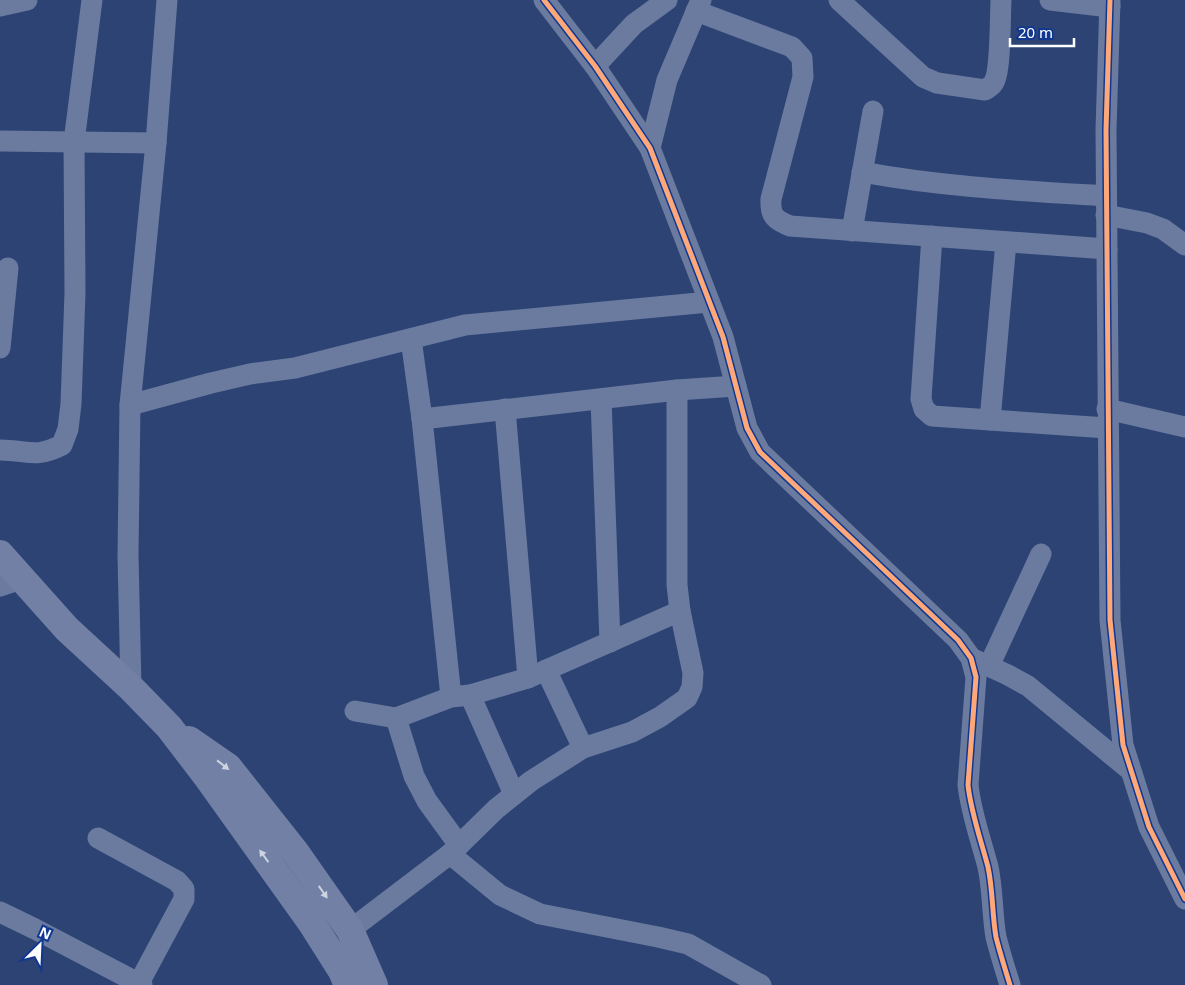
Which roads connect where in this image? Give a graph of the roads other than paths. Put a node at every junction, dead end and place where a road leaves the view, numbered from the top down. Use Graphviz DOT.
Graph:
graph roads {
  1 [pos="27,0"];
  2 [pos="92,0"];
  3 [pos="167,0"];
  4 [pos="544,0"];
  5 [pos="667,0"];
  6 [pos="839,0"];
  7 [pos="1001,0"];
  8 [pos="1050,0"];
  9 [pos="1110,3"];
  10 [pos="698,5"];
  11 [pos="0,6"];
  12 [pos="595,66"];
  13 [pos="873,111"];
  14 [pos="0,142"];
  15 [pos="74,142"];
  16 [pos="156,143"];
  17 [pos="650,148"];
  18 [pos="862,172"];
  19 [pos="1106,206"];
  20 [pos="852,231"];
  21 [pos="932,236"];
  22 [pos="1006,242"];
  23 [pos="1185,245"];
  24 [pos="1107,249"];
  25 [pos="8,268"];
  26 [pos="709,302"];
  27 [pos="411,339"];
  28 [pos="0,348"];
  29 [pos="736,386"];
  30 [pos="677,390"];
  31 [pos="601,399"];
  32 [pos="130,405"];
  33 [pos="505,409"];
  34 [pos="422,418"];
  35 [pos="1107,418"];
  36 [pos="990,420"];
  37 [pos="1185,426"];
  38 [pos="0,450"];
  39 [pos="0,554"];
  40 [pos="1041,554"];
  41 [pos="10,583"];
  42 [pos="680,611"];
  43 [pos="610,642"];
  44 [pos="980,662"];
  45 [pos="537,674"];
  46 [pos="131,688"];
  47 [pos="461,696"];
  48 [pos="356,711"];
  49 [pos="396,718"];
  50 [pos="169,727"];
  51 [pos="583,748"];
  52 [pos="1130,770"];
  53 [pos="514,794"];
  54 [pos="98,838"];
  55 [pos="454,850"];
  56 [pos="1185,898"];
  57 [pos="0,912"];
  58 [pos="350,930"];
  59 [pos="140,984"];
  60 [pos="348,985"];
  61 [pos="374,985"];
  62 [pos="762,985"];
  63 [pos="1010,985"];
  1 -- 11 [label="street"];
  2 -- 15 [label="street"];
  3 -- 16 [label="street"];
  4 -- 12 [label="street"];
  5 -- 12 [label="street"];
  6 -- 7 [label="street"];
  8 -- 9 [label="street"];
  9 -- 19 [label="street"];
  10 -- 17 [label="street"];
  10 -- 20 [label="street"];
  12 -- 17 [label="street"];
  13 -- 18 [label="street"];
  14 -- 15 [label="street"];
  15 -- 16 [label="street"];
  15 -- 38 [label="street"];
  16 -- 32 [label="street"];
  17 -- 26 [label="street"];
  18 -- 19 [label="street"];
  18 -- 20 [label="street"];
  19 -- 23 [label="street"];
  19 -- 24 [label="street"];
  20 -- 21 [label="street"];
  21 -- 22 [label="street"];
  21 -- 36 [label="street"];
  22 -- 24 [label="street"];
  22 -- 36 [label="street"];
  24 -- 35 [label="street"];
  25 -- 28 [label="street"];
  26 -- 27 [label="street"];
  26 -- 29 [label="street"];
  27 -- 32 [label="street"];
  27 -- 34 [label="street"];
  29 -- 30 [label="street"];
  29 -- 44 [label="street"];
  30 -- 31 [label="street"];
  30 -- 42 [label="street"];
  31 -- 33 [label="street"];
  31 -- 43 [label="street"];
  32 -- 46 [label="street"];
  33 -- 34 [label="street"];
  33 -- 45 [label="street"];
  34 -- 47 [label="street"];
  35 -- 36 [label="street"];
  35 -- 37 [label="street"];
  35 -- 52 [label="street"];
  39 -- 41 [label="main road"];
  40 -- 44 [label="street"];
  41 -- 46 [label="main road"];
  42 -- 43 [label="street"];
  42 -- 51 [label="street"];
  43 -- 45 [label="street"];
  44 -- 52 [label="street"];
  44 -- 63 [label="street"];
  45 -- 47 [label="street"];
  45 -- 51 [label="street"];
  46 -- 50 [label="main road"];
  47 -- 49 [label="street"];
  47 -- 53 [label="street"];
  48 -- 49 [label="street"];
  49 -- 55 [label="street"];
  50 -- 58 [label="main road, one-way"];
  60 -- 50 [label="main road, one-way"];
  51 -- 53 [label="street"];
  52 -- 56 [label="street"];
  53 -- 55 [label="street"];
  54 -- 59 [label="street"];
  55 -- 58 [label="street"];
  55 -- 62 [label="street"];
  57 -- 59 [label="street"];
  58 -- 61 [label="main road"];
}
